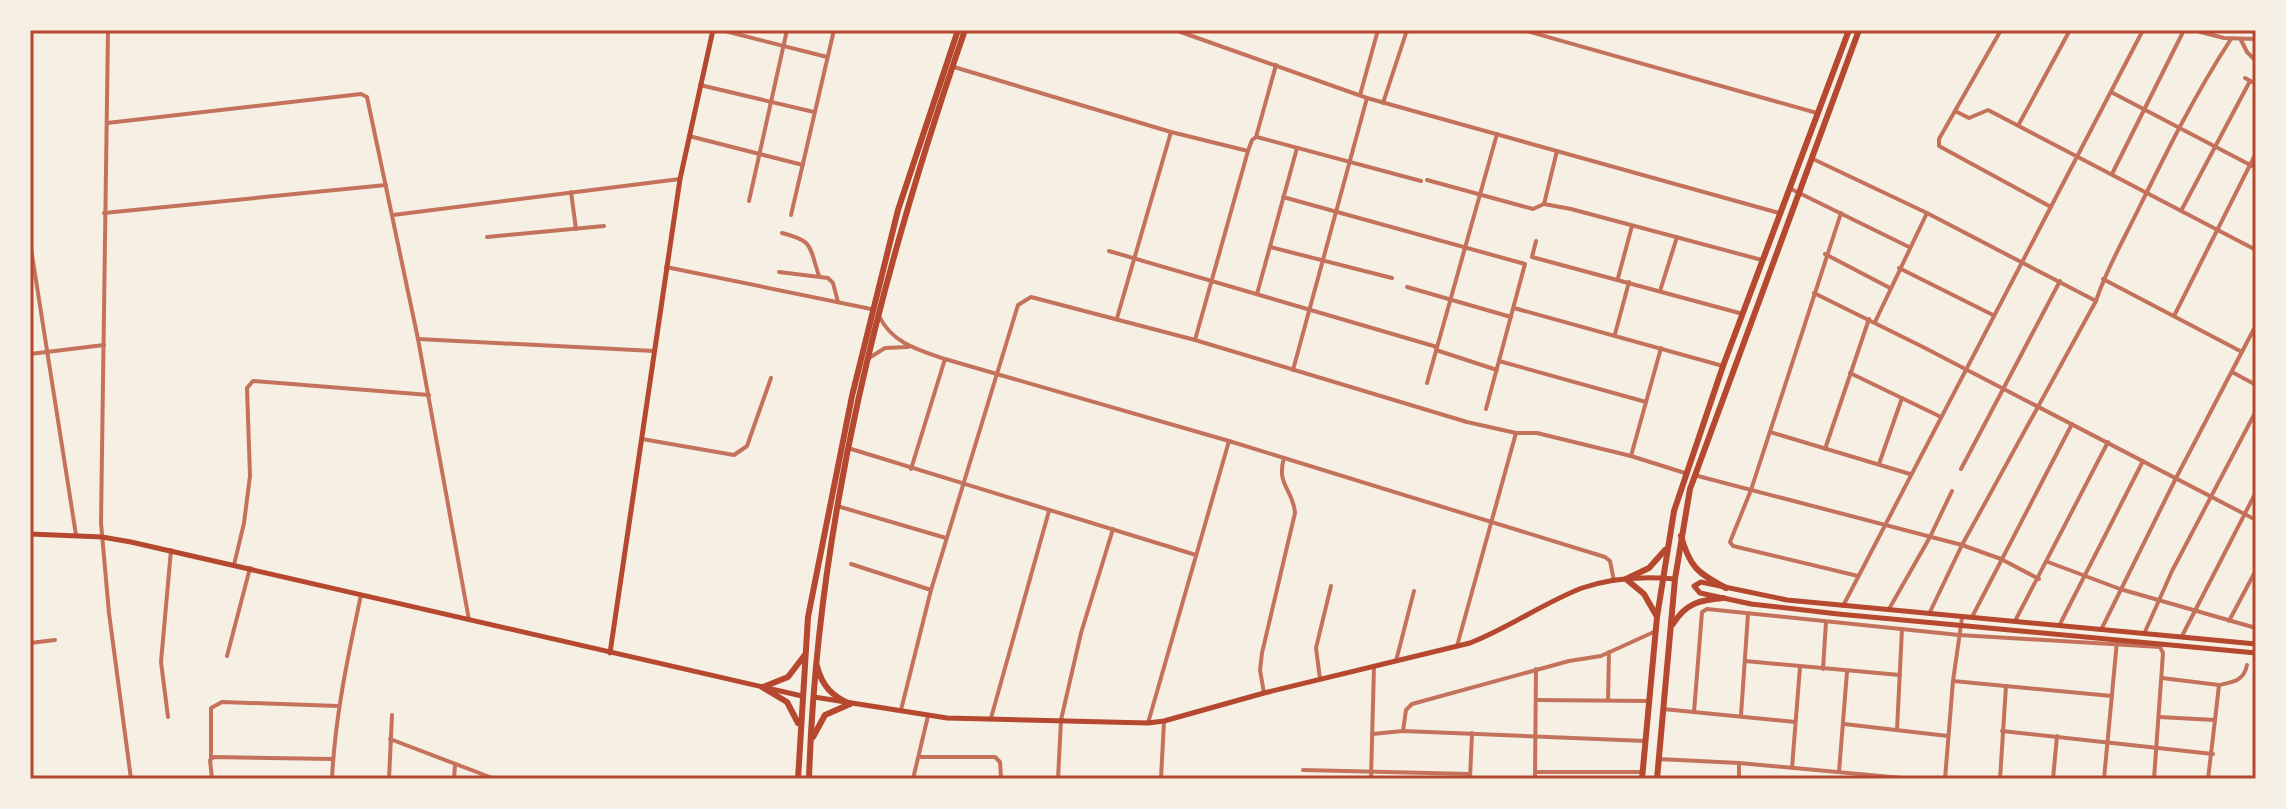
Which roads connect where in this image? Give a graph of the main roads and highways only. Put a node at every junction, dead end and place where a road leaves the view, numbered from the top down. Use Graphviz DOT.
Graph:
graph roads {
  1 [pos="713,30"];
  2 [pos="958,30"];
  3 [pos="965,30"];
  4 [pos="1849,30"];
  5 [pos="1859,30"];
  6 [pos="943,86"];
  7 [pos="875,311"];
  8 [pos="30,534"];
  9 [pos="1680,534"];
  10 [pos="1667,547"];
  11 [pos="1663,578"];
  12 [pos="1626,579"];
  13 [pos="1675,579"];
  14 [pos="1726,588"];
  15 [pos="1723,598"];
  16 [pos="1657,617"];
  17 [pos="1671,627"];
  18 [pos="2247,643"];
  19 [pos="2256,644"];
  20 [pos="2246,652"];
  21 [pos="610,653"];
  22 [pos="805,653"];
  23 [pos="2256,653"];
  24 [pos="816,659"];
  25 [pos="762,687"];
  26 [pos="802,696"];
  27 [pos="813,697"];
  28 [pos="850,704"];
  29 [pos="799,733"];
  30 [pos="810,744"];
  31 [pos="1642,776"];
  32 [pos="798,779"];
  33 [pos="809,779"];
  34 [pos="1657,779"];
  1 -- 21 [label="main road"];
  2 -- 6 [label="main road"];
  3 -- 6 [label="main road"];
  4 -- 10 [label="main road"];
  5 -- 9 [label="main road"];
  6 -- 7 [label="main road"];
  7 -- 22 [label="main road"];
  7 -- 24 [label="main road"];
  8 -- 21 [label="main road"];
  9 -- 13 [label="main road"];
  9 -- 14 [label="main road"];
  10 -- 11 [label="main road"];
  10 -- 12 [label="main road"];
  11 -- 12 [label="main road"];
  11 -- 13 [label="main road"];
  11 -- 16 [label="main road"];
  12 -- 16 [label="main road"];
  12 -- 28 [label="main road"];
  13 -- 17 [label="main road"];
  14 -- 15 [label="main road"];
  14 -- 18 [label="main road"];
  15 -- 17 [label="main road"];
  15 -- 20 [label="main road"];
  16 -- 31 [label="main road"];
  17 -- 34 [label="main road"];
  18 -- 19 [label="main road"];
  18 -- 20 [label="main road"];
  20 -- 23 [label="main road"];
  21 -- 25 [label="main road"];
  22 -- 25 [label="main road"];
  22 -- 26 [label="main road"];
  24 -- 27 [label="main road"];
  24 -- 28 [label="main road"];
  25 -- 26 [label="main road"];
  25 -- 29 [label="main road"];
  26 -- 29 [label="main road"];
  27 -- 28 [label="main road"];
  27 -- 30 [label="main road"];
  28 -- 30 [label="main road"];
  29 -- 32 [label="main road"];
  30 -- 33 [label="main road"];
}
